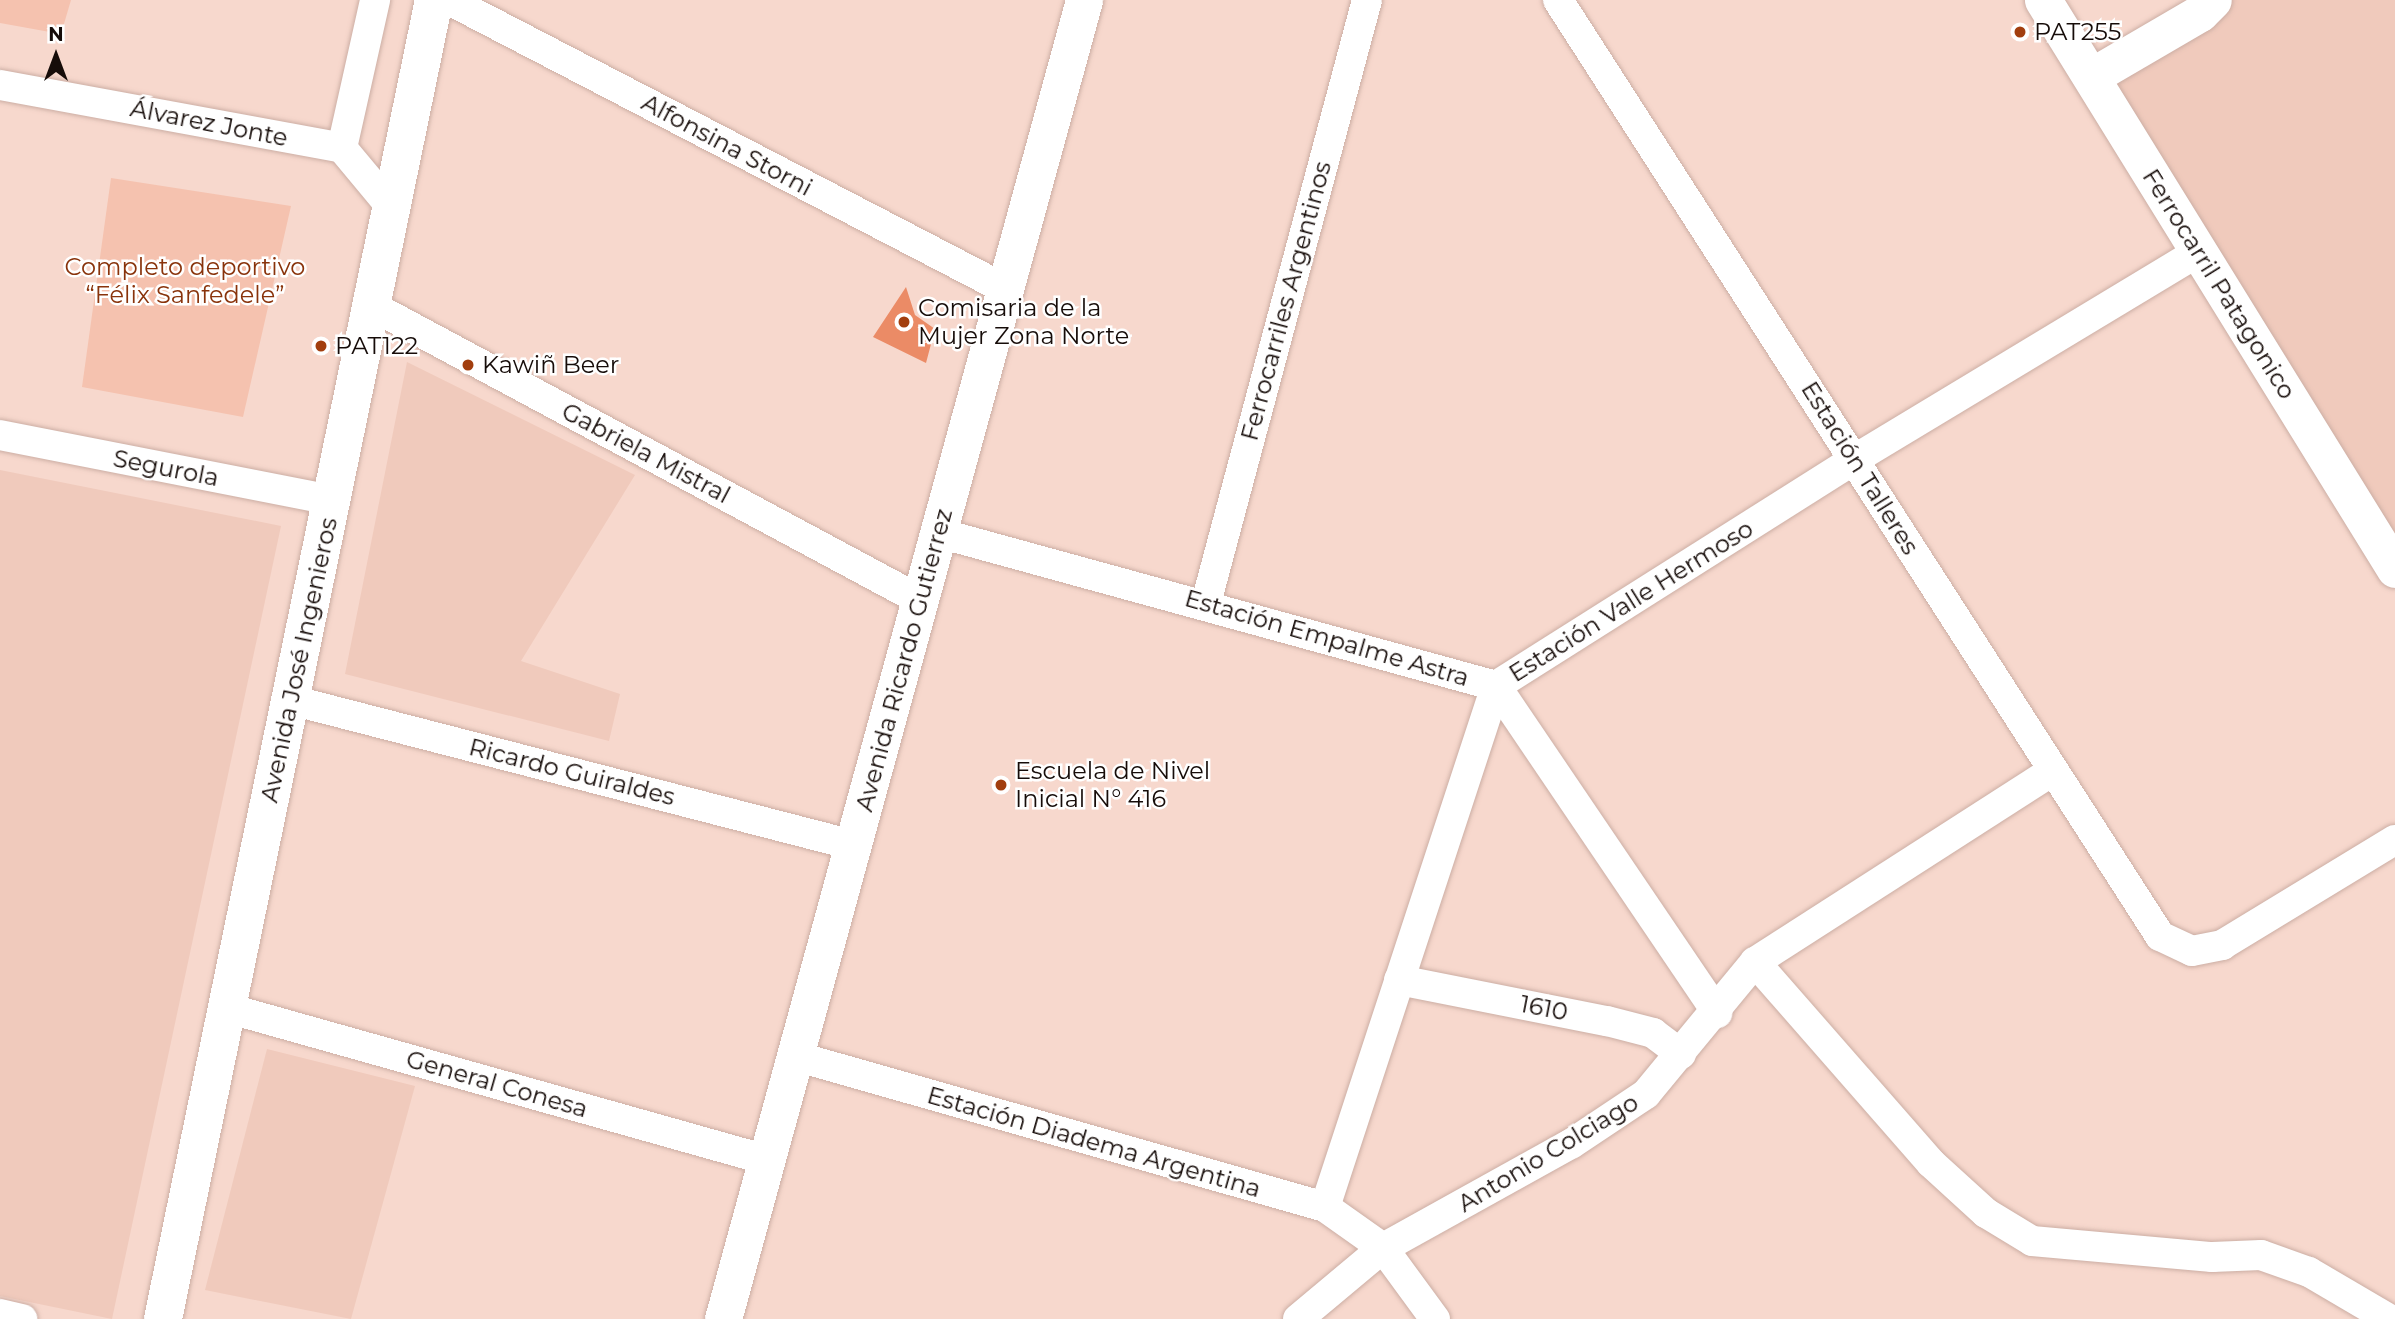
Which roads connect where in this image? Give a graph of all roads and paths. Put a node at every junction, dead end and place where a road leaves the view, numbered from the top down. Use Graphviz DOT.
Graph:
graph roads {
  1 [pos="375,0"];
  2 [pos="435,0"];
  3 [pos="449,0"];
  4 [pos="1084,0"];
  5 [pos="1367,0"];
  6 [pos="1558,0"];
  7 [pos="2043,0"];
  8 [pos="2213,0"];
  9 [pos="2092,76"];
  10 [pos="0,85"];
  11 [pos="342,148"];
  12 [pos="392,208"];
  13 [pos="2198,252"];
  14 [pos="1005,289"];
  15 [pos="372,306"];
  16 [pos="0,435"];
  17 [pos="1855,459"];
  18 [pos="331,500"];
  19 [pos="939,533"];
  20 [pos="2395,569"];
  21 [pos="920,600"];
  22 [pos="1206,603"];
  23 [pos="1496,686"];
  24 [pos="291,700"];
  25 [pos="2051,772"];
  26 [pos="2395,840"];
  27 [pos="853,845"];
  28 [pos="1755,962"];
  29 [pos="1399,980"];
  30 [pos="227,1008"];
  31 [pos="1717,1013"];
  32 [pos="1681,1054"];
  33 [pos="795,1056"];
  34 [pos="767,1160"];
  35 [pos="1325,1207"];
  36 [pos="1384,1248"];
  37 [pos="0,1314"];
  38 [pos="22,1319"];
  39 [pos="163,1319"];
  40 [pos="723,1319"];
  41 [pos="1298,1319"];
  42 [pos="1435,1319"];
  43 [pos="2389,1319"];
  1 -- 11 [label="street"];
  2 -- 12 [label="main road, Avenida José Ingenieros"];
  3 -- 14 [label="street, Alfonsina Storni"];
  4 -- 14 [label="street, Avenida Ricardo Gutierrez"];
  5 -- 22 [label="street, Ferrocarriles Argentinos"];
  6 -- 17 [label="street, Estación Talleres"];
  7 -- 9 [label="street, Ferrocarril Patagonico"];
  8 -- 9 [label="street"];
  9 -- 13 [label="street, Ferrocarril Patagonico"];
  10 -- 11 [label="street, Álvarez Jonte"];
  11 -- 12 [label="street"];
  12 -- 15 [label="main road, Avenida José Ingenieros"];
  13 -- 17 [label="street, Estación Valle Hermoso"];
  13 -- 20 [label="street, Ferrocarril Patagonico"];
  14 -- 19 [label="street, Avenida Ricardo Gutierrez"];
  15 -- 18 [label="main road, Avenida José Ingenieros"];
  15 -- 21 [label="street, Gabriela Mistral"];
  16 -- 18 [label="street, Segurola"];
  17 -- 23 [label="street, Estación Valle Hermoso"];
  17 -- 25 [label="street, Estación Talleres"];
  18 -- 24 [label="main road, Avenida José Ingenieros"];
  19 -- 21 [label="street, Avenida Ricardo Gutierrez"];
  19 -- 22 [label="street, Estación Empalme Astra"];
  21 -- 27 [label="street, Avenida Ricardo Gutierrez"];
  22 -- 23 [label="street, Estación Empalme Astra"];
  23 -- 29 [label="street, Estación Valle Hermoso"];
  23 -- 31 [label="street, Estación Empalme Astra"];
  24 -- 27 [label="street, Ricardo Guiraldes"];
  24 -- 30 [label="main road, Avenida José Ingenieros"];
  25 -- 26 [label="street, Estación Talleres"];
  25 -- 28 [label="street, Antonio Colciago"];
  27 -- 33 [label="street, Avenida Ricardo Gutierrez"];
  28 -- 31 [label="street, Antonio Colciago"];
  28 -- 43 [label="street"];
  29 -- 32 [label="street, 1610"];
  29 -- 35 [label="street, Estación Valle Hermoso"];
  30 -- 34 [label="street, General Conesa"];
  30 -- 39 [label="main road, Avenida José Ingenieros"];
  31 -- 32 [label="street, Antonio Colciago"];
  32 -- 36 [label="street, Antonio Colciago"];
  33 -- 34 [label="street, Avenida Ricardo Gutierrez"];
  33 -- 35 [label="street, Estación Diadema Argentina"];
  34 -- 40 [label="street, Avenida Ricardo Gutierrez"];
  35 -- 36 [label="street, Estación Diadema Argentina"];
  36 -- 41 [label="street, Antonio Colciago"];
  36 -- 42 [label="street, Estación Diadema Argentina"];
  37 -- 38 [label="street"];
}
